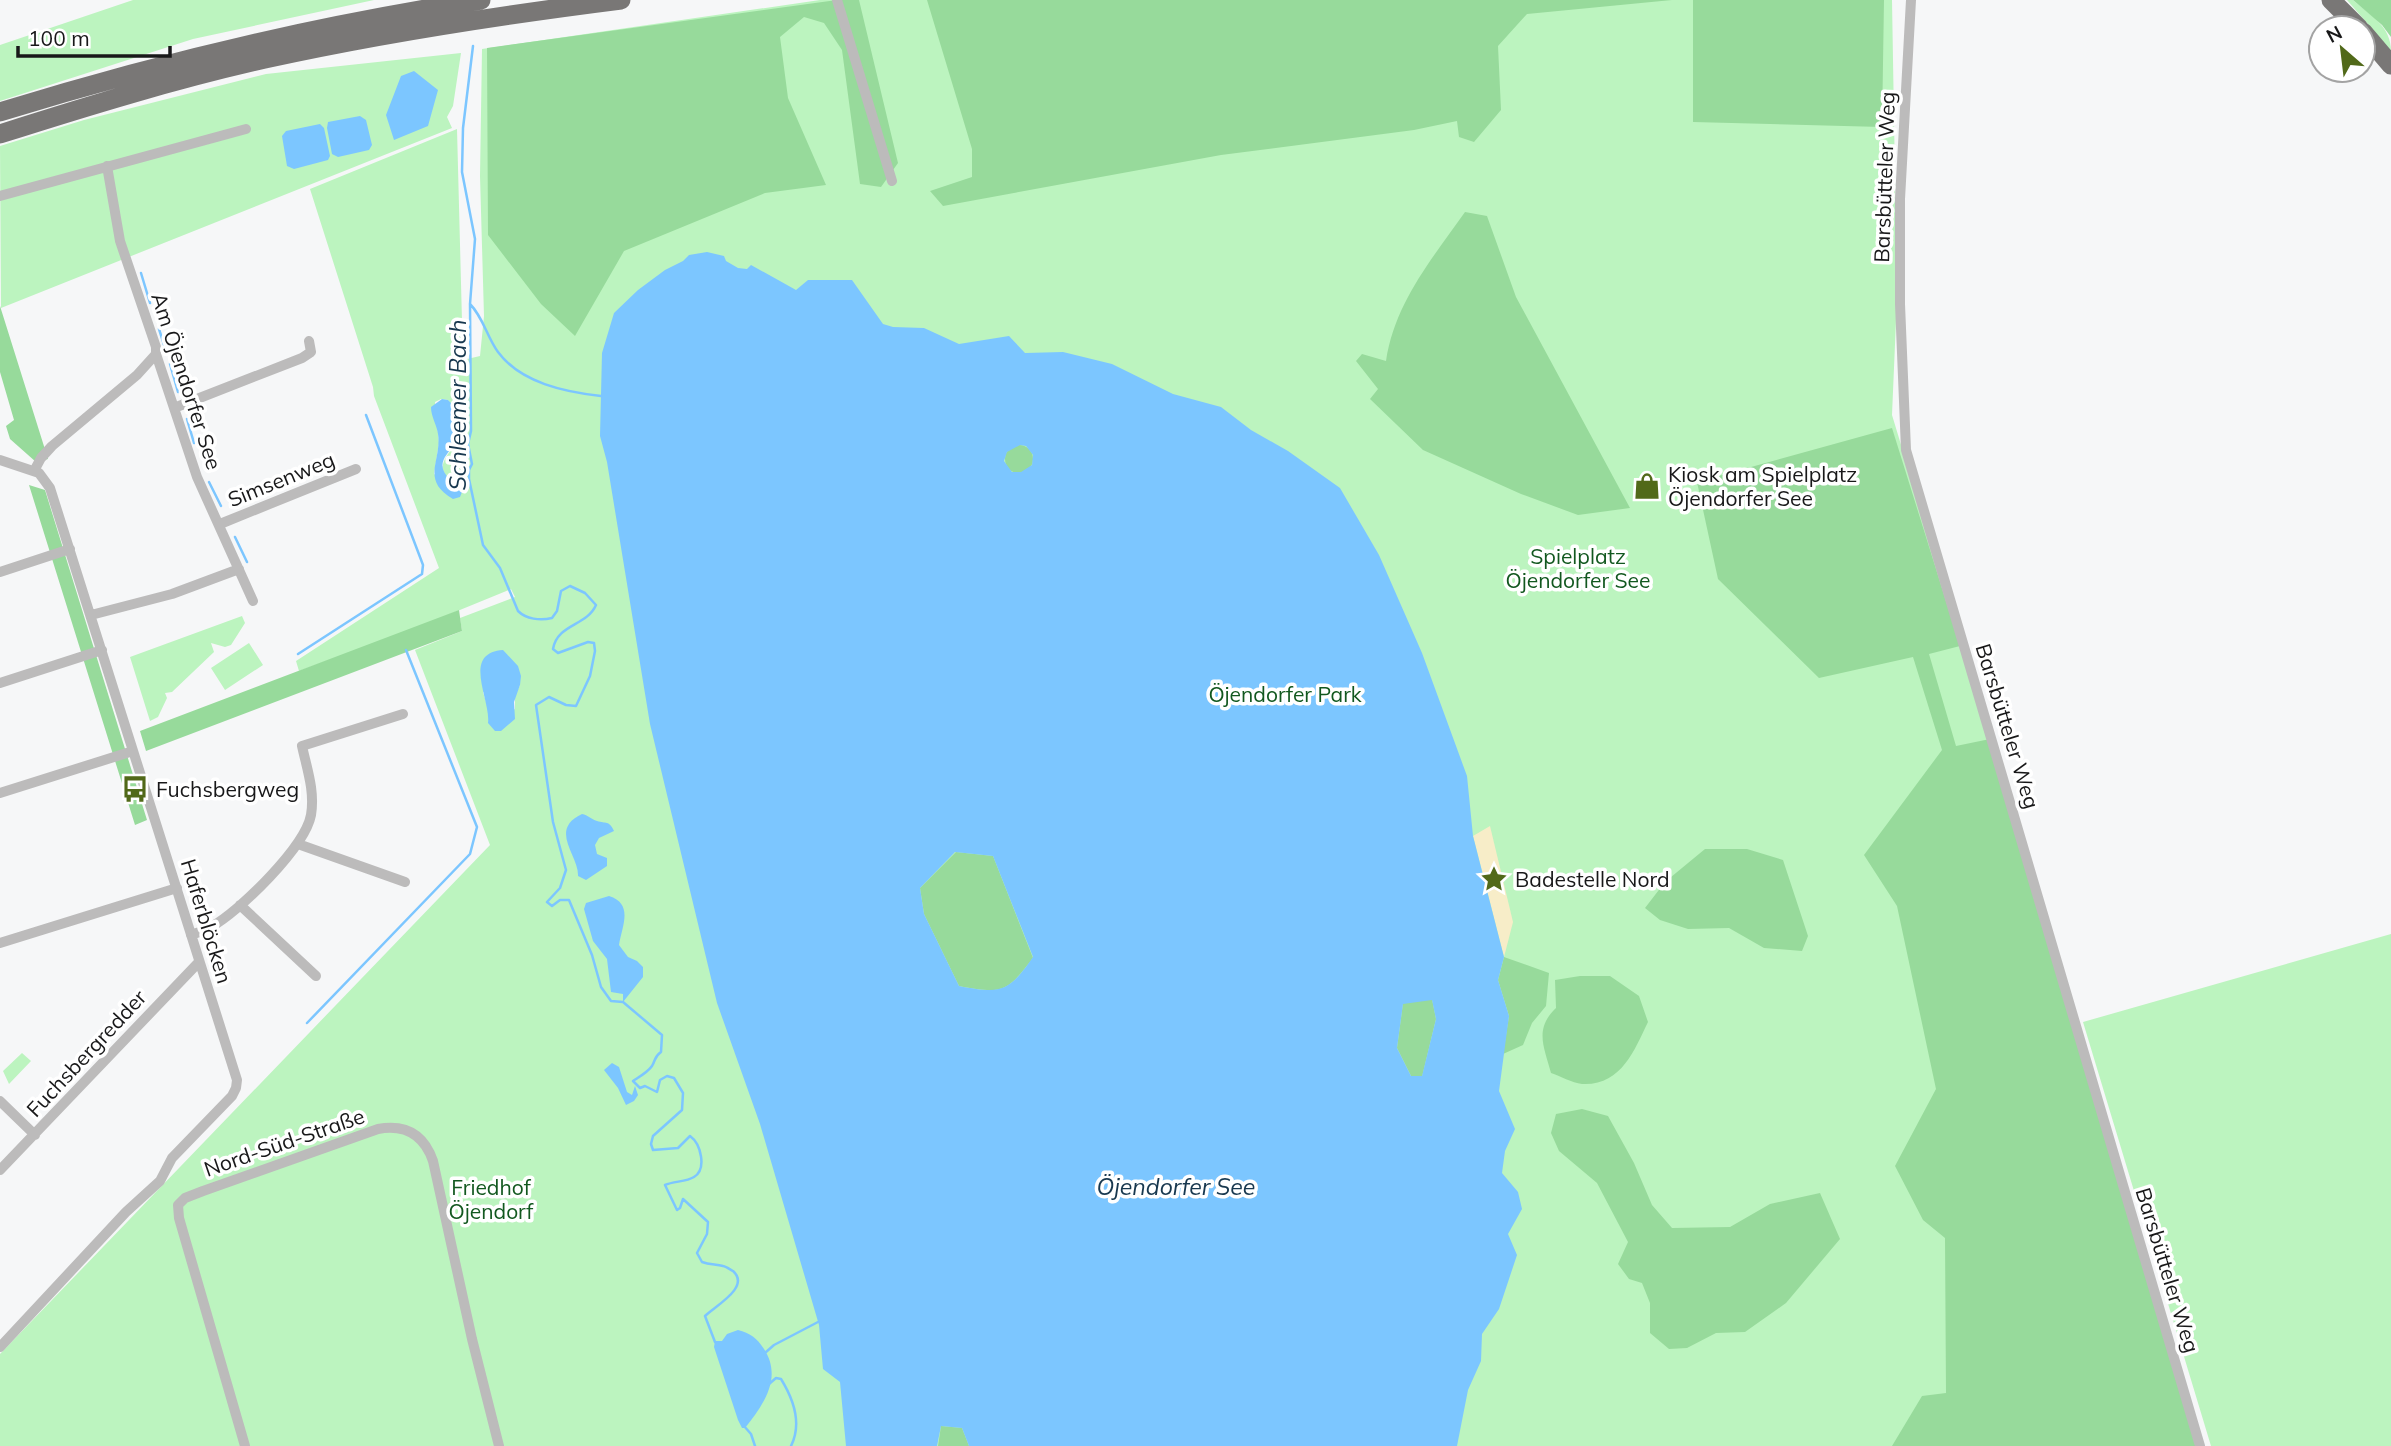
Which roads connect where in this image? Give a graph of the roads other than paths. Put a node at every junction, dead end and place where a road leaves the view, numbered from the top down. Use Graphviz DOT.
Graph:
graph roads {
  1 [pos="481,0"];
  2 [pos="621,0"];
  3 [pos="837,0"];
  4 [pos="1911,0"];
  5 [pos="2331,0"];
  6 [pos="2345,14"];
  7 [pos="2377,48"];
  8 [pos="2391,65"];
  9 [pos="0,112"];
  10 [pos="246,129"];
  11 [pos="0,134"];
  12 [pos="107,166"];
  13 [pos="892,181"];
  14 [pos="0,196"];
  15 [pos="309,341"];
  16 [pos="156,354"];
  17 [pos="174,408"];
  18 [pos="0,460"];
  19 [pos="356,469"];
  20 [pos="34,471"];
  21 [pos="220,524"];
  22 [pos="70,549"];
  23 [pos="239,569"];
  24 [pos="0,572"];
  25 [pos="253,601"];
  26 [pos="92,615"];
  27 [pos="102,650"];
  28 [pos="0,683"];
  29 [pos="403,714"];
  30 [pos="133,751"];
  31 [pos="0,793"];
  32 [pos="298,844"];
  33 [pos="405,882"];
  34 [pos="177,888"];
  35 [pos="240,905"];
  36 [pos="191,935"];
  37 [pos="0,943"];
  38 [pos="199,962"];
  39 [pos="316,976"];
  40 [pos="0,1101"];
  41 [pos="35,1135"];
  42 [pos="0,1170"];
  43 [pos="0,1347"];
  44 [pos="245,1446"];
  45 [pos="499,1446"];
  46 [pos="2200,1446"];
  1 -- 9 [label="highway"];
  2 -- 11 [label="highway"];
  3 -- 13 [label="street"];
  4 -- 46 [label="street, Barsbütteler Weg"];
  5 -- 6 [label="highway"];
  7 -- 8 [label="highway"];
  10 -- 12 [label="street"];
  12 -- 14 [label="street"];
  12 -- 16 [label="street, Am Öjendorfer See"];
  15 -- 17 [label="street"];
  16 -- 17 [label="street, Am Öjendorfer See"];
  16 -- 20 [label="street"];
  17 -- 21 [label="street, Am Öjendorfer See"];
  18 -- 20 [label="street"];
  19 -- 21 [label="street, Simsenweg"];
  20 -- 22 [label="street, Haferblöcken"];
  21 -- 23 [label="street, Am Öjendorfer See"];
  22 -- 24 [label="street"];
  22 -- 26 [label="street, Haferblöcken"];
  23 -- 25 [label="street, Am Öjendorfer See"];
  23 -- 26 [label="street"];
  26 -- 27 [label="street, Haferblöcken"];
  27 -- 28 [label="street"];
  27 -- 30 [label="street, Haferblöcken"];
  29 -- 32 [label="street"];
  30 -- 31 [label="street"];
  30 -- 34 [label="street, Haferblöcken"];
  32 -- 33 [label="street"];
  32 -- 35 [label="street"];
  34 -- 36 [label="street, Haferblöcken"];
  34 -- 37 [label="street"];
  35 -- 36 [label="street"];
  35 -- 39 [label="street"];
  36 -- 38 [label="street, Haferblöcken"];
  38 -- 41 [label="street, Fuchsbergredder"];
  38 -- 43 [label="street, Haferblöcken"];
  40 -- 41 [label="street"];
  41 -- 42 [label="street, Fuchsbergredder"];
  44 -- 45 [label="street, Nord-Süd-Straße"];
}
